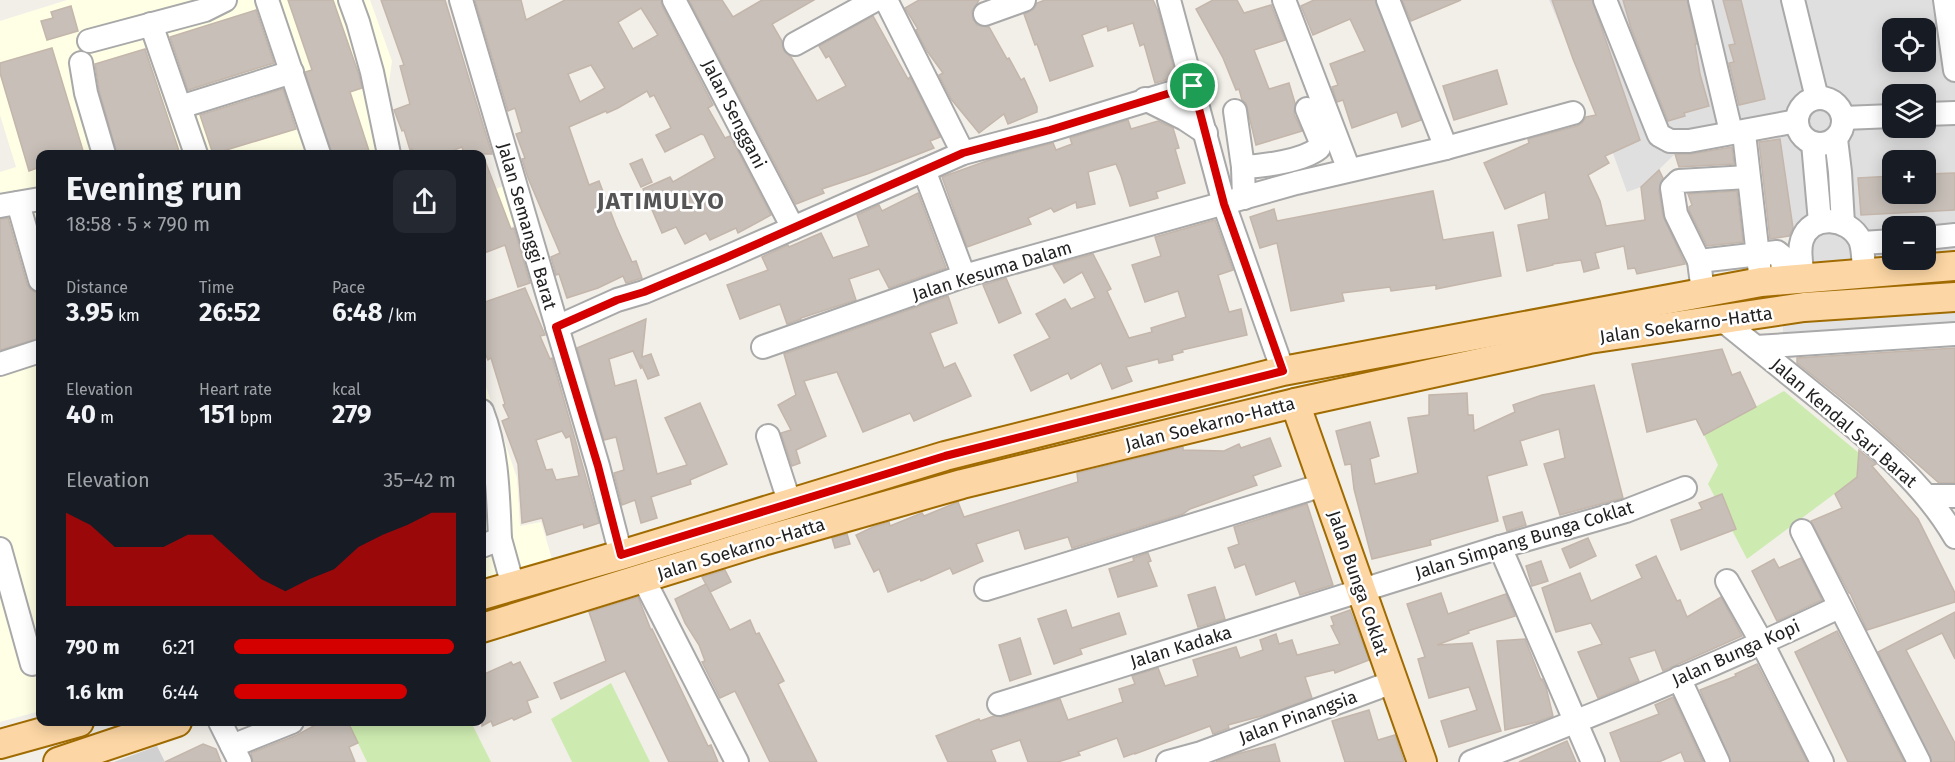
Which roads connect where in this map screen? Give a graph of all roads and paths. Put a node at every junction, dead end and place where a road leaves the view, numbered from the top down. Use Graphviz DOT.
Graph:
graph roads {
  1 [pos="225,0"];
  2 [pos="267,0"];
  3 [pos="350,0"];
  4 [pos="461,0"];
  5 [pos="674,0"];
  6 [pos="874,0"];
  7 [pos="886,0"];
  8 [pos="1024,0"];
  9 [pos="1170,0"];
  10 [pos="1284,0"];
  11 [pos="1388,0"];
  12 [pos="1605,0"];
  13 [pos="1700,0"];
  14 [pos="1793,0"];
  15 [pos="1946,0"];
  16 [pos="985,14"];
  17 [pos="151,24"];
  18 [pos="89,42"];
  19 [pos="795,44"];
  20 [pos="81,63"];
  21 [pos="1955,70"];
  22 [pos="292,72"];
  23 [pos="1193,86"];
  24 [pos="1817,98"];
  25 [pos="1145,99"];
  26 [pos="180,107"];
  27 [pos="1307,109"];
  28 [pos="1235,111"];
  29 [pos="1573,113"];
  30 [pos="1955,113"];
  31 [pos="1936,114"];
  32 [pos="1882,118"];
  33 [pos="1797,121"];
  34 [pos="1839,128"];
  35 [pos="1206,133"];
  36 [pos="1738,137"];
  37 [pos="1813,143"];
  38 [pos="1446,148"];
  39 [pos="103,150"];
  40 [pos="195,150"];
  41 [pos="318,150"];
  42 [pos="388,150"];
  43 [pos="963,153"];
  44 [pos="1243,166"];
  45 [pos="924,170"];
  46 [pos="1348,170"];
  47 [pos="1748,177"];
  48 [pos="36,200"];
  49 [pos="1234,201"];
  50 [pos="9,205"];
  51 [pos="1820,222"];
  52 [pos="1843,224"];
  53 [pos="793,228"];
  54 [pos="1955,235"];
  55 [pos="1936,237"];
  56 [pos="1882,242"];
  57 [pos="1862,243"];
  58 [pos="1699,261"];
  59 [pos="1955,266"];
  60 [pos="36,270"];
  61 [pos="1776,273"];
  62 [pos="1864,273"];
  63 [pos="964,276"];
  64 [pos="1703,292"];
  65 [pos="1955,297"];
  66 [pos="1721,319"];
  67 [pos="556,327"];
  68 [pos="1955,334"];
  69 [pos="763,347"];
  70 [pos="1756,347"];
  71 [pos="36,352"];
  72 [pos="0,363"];
  73 [pos="36,367"];
  74 [pos="1283,371"];
  75 [pos="0,378"];
  76 [pos="1295,403"];
  77 [pos="486,423"];
  78 [pos="768,435"];
  79 [pos="1323,484"];
  80 [pos="1685,488"];
  81 [pos="1927,496"];
  82 [pos="1955,496"];
  83 [pos="790,504"];
  84 [pos="761,527"];
  85 [pos="1802,531"];
  86 [pos="1955,537"];
  87 [pos="491,542"];
  88 [pos="1500,547"];
  89 [pos="0,549"];
  90 [pos="621,555"];
  91 [pos="643,578"];
  92 [pos="1727,581"];
  93 [pos="513,586"];
  94 [pos="986,589"];
  95 [pos="1362,590"];
  96 [pos="486,594"];
  97 [pos="1839,607"];
  98 [pos="486,627"];
  99 [pos="1762,643"];
  100 [pos="32,664"];
  101 [pos="1679,678"];
  102 [pos="1393,682"];
  103 [pos="999,704"];
  104 [pos="1577,722"];
  105 [pos="65,726"];
  106 [pos="165,726"];
  107 [pos="222,726"];
  108 [pos="285,726"];
  109 [pos="0,744"];
  110 [pos="236,754"];
  111 [pos="58,762"];
  112 [pos="737,762"];
  113 [pos="1168,762"];
  114 [pos="1422,762"];
  115 [pos="1471,762"];
  116 [pos="1593,762"];
  117 [pos="1718,762"];
  118 [pos="1822,762"];
  119 [pos="1919,762"];
  1 -- 17 [label="street"];
  2 -- 22 [label="street"];
  3 -- 42 [label="street"];
  4 -- 67 [label="street, Jalan Semanggi Barat"];
  5 -- 53 [label="street, Jalan Senggani"];
  6 -- 19 [label="street"];
  7 -- 43 [label="street"];
  8 -- 16 [label="street"];
  9 -- 23 [label="street"];
  10 -- 46 [label="street"];
  11 -- 38 [label="street"];
  12 -- 36 [label="street"];
  13 -- 36 [label="street"];
  14 -- 24 [label="street"];
  15 -- 21 [label="street"];
  17 -- 18 [label="street"];
  17 -- 26 [label="street"];
  20 -- 39 [label="street"];
  22 -- 26 [label="street"];
  22 -- 41 [label="street"];
  23 -- 25 [label="street"];
  23 -- 35 [label="street"];
  24 -- 33 [label="street"];
  24 -- 34 [label="street"];
  25 -- 35 [label="street"];
  25 -- 43 [label="street"];
  26 -- 40 [label="street"];
  27 -- 44 [label="street"];
  28 -- 44 [label="street"];
  29 -- 38 [label="street, Jalan Kesuma Dalam"];
  30 -- 31 [label="street"];
  32 -- 34 [label="street"];
  33 -- 36 [label="street"];
  33 -- 37 [label="street"];
  34 -- 37 [label="street"];
  34 -- 52 [label="street"];
  35 -- 49 [label="street"];
  36 -- 47 [label="street"];
  37 -- 51 [label="street"];
  38 -- 46 [label="street, Jalan Kesuma Dalam"];
  43 -- 45 [label="street"];
  44 -- 49 [label="street"];
  45 -- 53 [label="street"];
  45 -- 63 [label="street"];
  46 -- 49 [label="street, Jalan Kesuma Dalam"];
  47 -- 58 [label="street"];
  47 -- 61 [label="street"];
  48 -- 50 [label="street"];
  49 -- 63 [label="street, Jalan Kesuma Dalam"];
  49 -- 74 [label="street"];
  50 -- 60 [label="street"];
  51 -- 52 [label="street"];
  51 -- 61 [label="street"];
  52 -- 57 [label="street"];
  53 -- 67 [label="street"];
  54 -- 55 [label="street"];
  56 -- 57 [label="street"];
  57 -- 62 [label="street"];
  58 -- 61 [label="street"];
  58 -- 64 [label="street"];
  59 -- 62 [label="main road, Jalan Soekarno-Hatta"];
  61 -- 62 [label="main road, Jalan Soekarno-Hatta"];
  61 -- 64 [label="main road, Jalan Soekarno-Hatta"];
  63 -- 69 [label="street, Jalan Kesuma Dalam"];
  64 -- 74 [label="main road, Jalan Soekarno-Hatta"];
  65 -- 66 [label="main road, Jalan Soekarno-Hatta"];
  66 -- 70 [label="street, Jalan Kendal Sari Barat"];
  66 -- 76 [label="main road, Jalan Soekarno-Hatta"];
  67 -- 90 [label="street, Jalan Semanggi Barat"];
  68 -- 70 [label="street"];
  70 -- 81 [label="street, Jalan Kendal Sari Barat"];
  71 -- 72 [label="street"];
  73 -- 75 [label="street"];
  74 -- 83 [label="main road, Jalan Soekarno-Hatta"];
  76 -- 79 [label="main road, Jalan Bunga Coklat"];
  76 -- 84 [label="main road, Jalan Soekarno-Hatta"];
  77 -- 87 [label="street"];
  78 -- 83 [label="street"];
  79 -- 94 [label="street"];
  79 -- 95 [label="main road, Jalan Bunga Coklat"];
  80 -- 88 [label="street, Jalan Simpang Bunga Coklat"];
  81 -- 82 [label="street"];
  81 -- 86 [label="street, Jalan Kendal Sari Barat"];
  83 -- 84 [label="main road, Jalan Soekarno-Hatta"];
  84 -- 90 [label="main road, Jalan Soekarno-Hatta"];
  84 -- 91 [label="main road, Jalan Soekarno-Hatta"];
  85 -- 97 [label="street"];
  87 -- 93 [label="street"];
  88 -- 95 [label="street, Jalan Simpang Bunga Coklat"];
  88 -- 104 [label="street"];
  89 -- 100 [label="street"];
  90 -- 93 [label="main road, Jalan Soekarno-Hatta"];
  91 -- 98 [label="main road, Jalan Soekarno-Hatta"];
  91 -- 112 [label="street"];
  92 -- 99 [label="street"];
  93 -- 96 [label="main road, Jalan Soekarno-Hatta"];
  95 -- 102 [label="main road, Jalan Bunga Coklat"];
  95 -- 103 [label="street, Jalan Kadaka"];
  97 -- 99 [label="street, Jalan Bunga Kopi"];
  97 -- 119 [label="street"];
  99 -- 101 [label="street, Jalan Bunga Kopi"];
  99 -- 118 [label="street"];
  101 -- 104 [label="street, Jalan Bunga Kopi"];
  101 -- 117 [label="street"];
  102 -- 113 [label="street, Jalan Pinangsia"];
  102 -- 114 [label="main road, Jalan Bunga Coklat"];
  104 -- 115 [label="street, Jalan Bunga Kopi"];
  104 -- 116 [label="street"];
  105 -- 109 [label="main road"];
  106 -- 111 [label="main road"];
  107 -- 110 [label="street"];
  108 -- 110 [label="street"];
}
